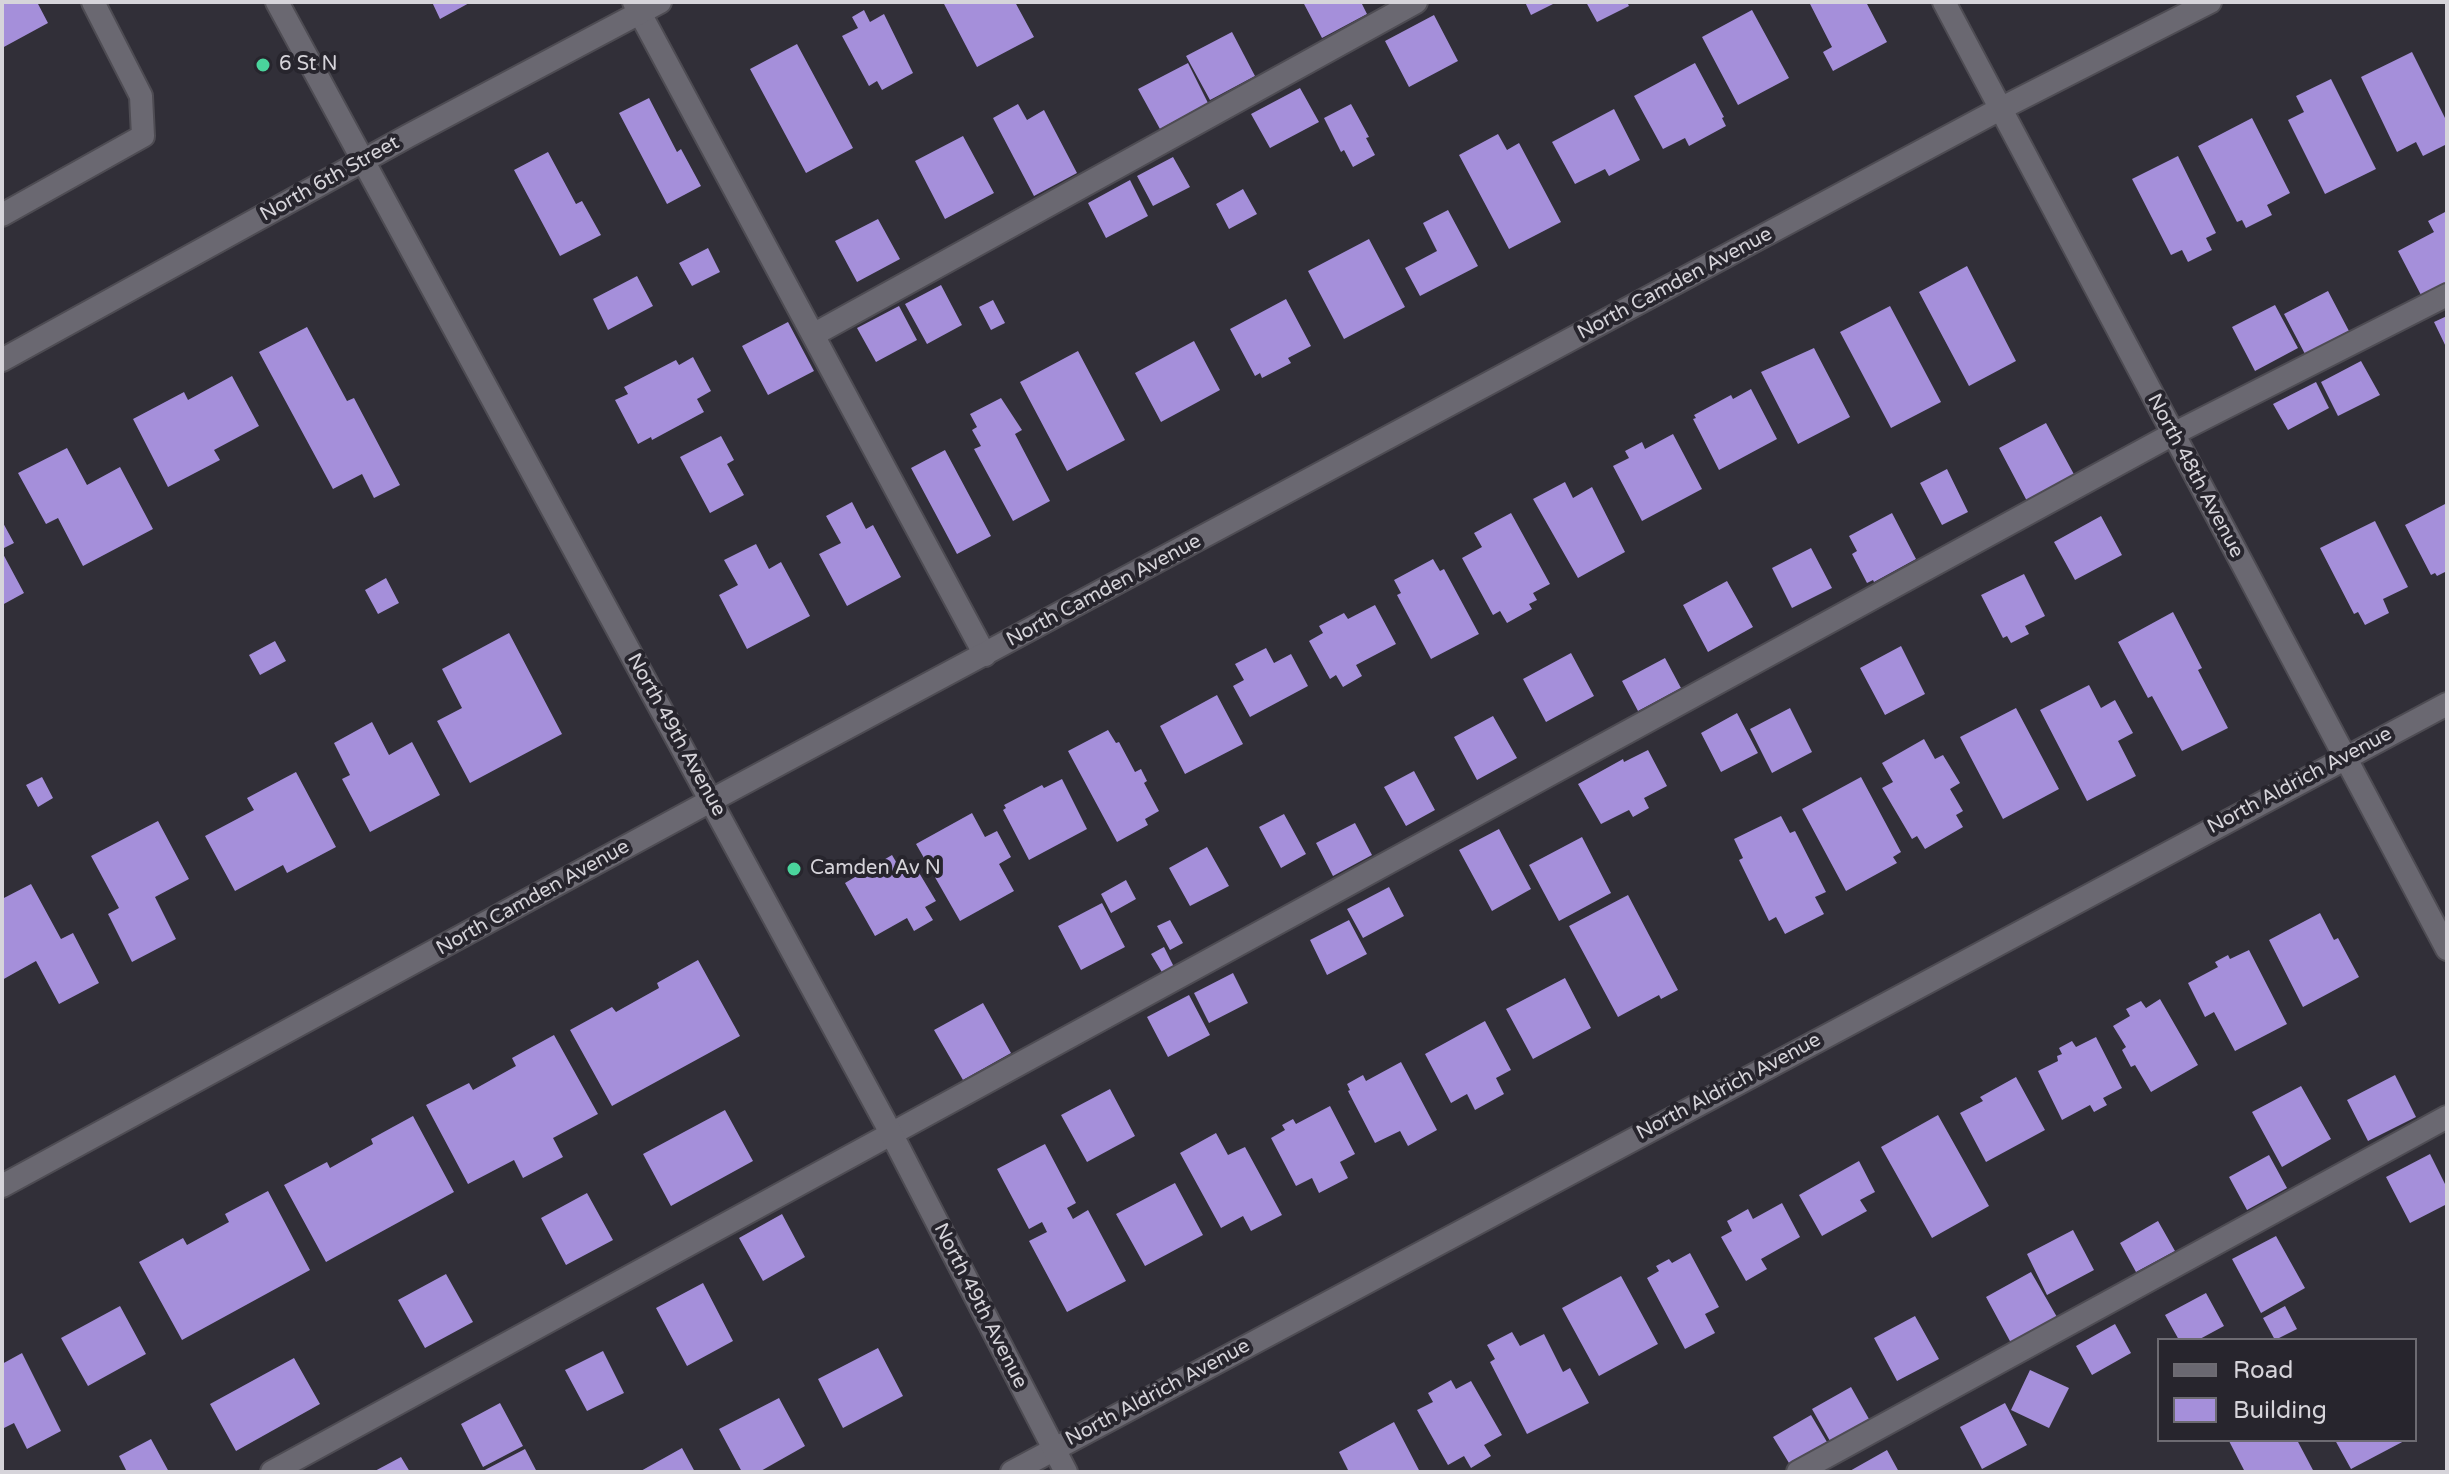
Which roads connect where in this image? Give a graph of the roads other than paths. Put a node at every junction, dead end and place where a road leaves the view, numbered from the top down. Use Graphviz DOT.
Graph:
graph roads {
  1 [pos="93,2"];
  2 [pos="277,2"];
  3 [pos="660,2"];
  4 [pos="1416,2"];
  5 [pos="1944,2"];
  6 [pos="2210,2"];
  7 [pos="637,8"];
  8 [pos="2000,109"];
  9 [pos="362,161"];
  10 [pos="2,215"];
  11 [pos="2447,295"];
  12 [pos="813,335"];
  13 [pos="2,360"];
  14 [pos="2173,434"];
  15 [pos="985,655"];
  16 [pos="2447,704"];
  17 [pos="2345,756"];
  18 [pos="712,800"];
  19 [pos="2447,949"];
  20 [pos="2447,1117"];
  21 [pos="891,1133"];
  22 [pos="2,1186"];
  23 [pos="1054,1449"];
  24 [pos="272,1472"];
  25 [pos="1012,1472"];
  26 [pos="1066,1472"];
  27 [pos="1798,1472"];
  1 -- 10 [label="street"];
  2 -- 9 [label="street, North 49th Avenue"];
  3 -- 7 [label="street, North 6th Street"];
  4 -- 12 [label="street"];
  5 -- 8 [label="street, North 48th Avenue"];
  6 -- 8 [label="street, North Camden Avenue"];
  7 -- 9 [label="street, North 6th Street"];
  7 -- 12 [label="street"];
  8 -- 14 [label="street, North 48th Avenue"];
  8 -- 15 [label="street, North Camden Avenue"];
  9 -- 13 [label="street, North 6th Street"];
  9 -- 18 [label="street, North 49th Avenue"];
  11 -- 14 [label="street"];
  12 -- 15 [label="street"];
  14 -- 17 [label="street, North 48th Avenue"];
  14 -- 21 [label="street"];
  15 -- 18 [label="street, North Camden Avenue"];
  16 -- 17 [label="street, North Aldrich Avenue"];
  17 -- 19 [label="street, North 48th Avenue"];
  17 -- 23 [label="street, North Aldrich Avenue"];
  18 -- 21 [label="street, North 49th Avenue"];
  18 -- 22 [label="street, North Camden Avenue"];
  20 -- 27 [label="street"];
  21 -- 23 [label="street, North 49th Avenue"];
  21 -- 24 [label="street"];
  23 -- 25 [label="street, North Aldrich Avenue"];
  23 -- 26 [label="street, North 49th Avenue"];
}
